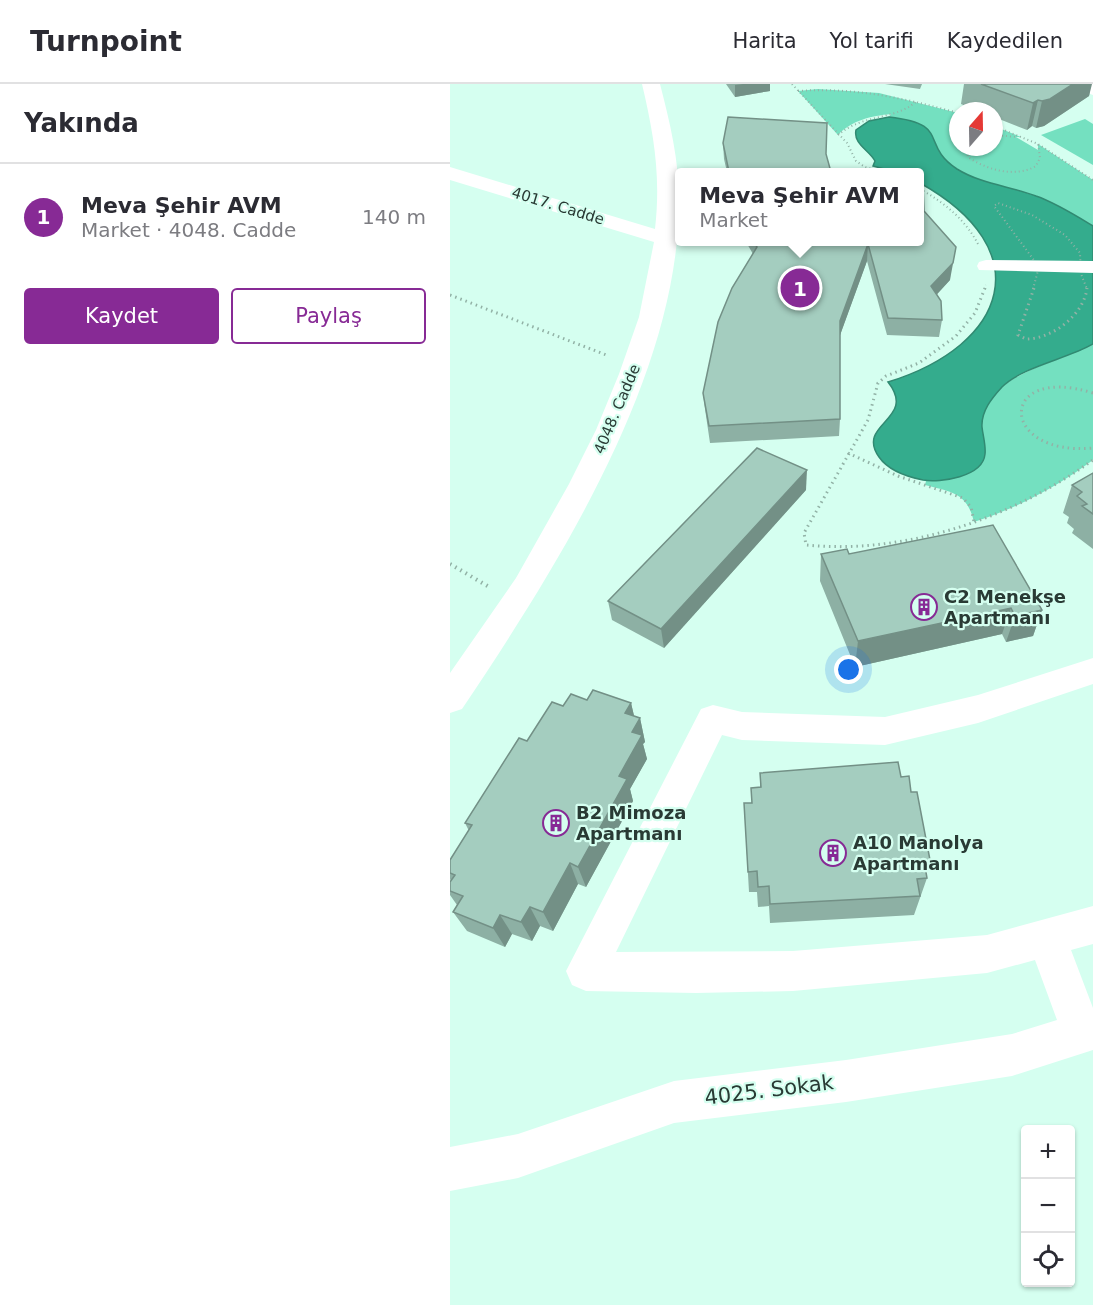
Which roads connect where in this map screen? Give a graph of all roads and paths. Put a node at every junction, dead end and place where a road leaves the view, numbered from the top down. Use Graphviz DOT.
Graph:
graph roads {
  1 [pos="651,84"];
  2 [pos="792,84"];
  3 [pos="1079,84"];
  4 [pos="1093,90"];
  5 [pos="798,91"];
  6 [pos="917,102"];
  7 [pos="949,111"];
  8 [pos="1003,130"];
  9 [pos="838,135"];
  10 [pos="1003,136"];
  11 [pos="1021,137"];
  12 [pos="1038,144"];
  13 [pos="968,156"];
  14 [pos="869,168"];
  15 [pos="450,172"];
  16 [pos="1093,180"];
  17 [pos="924,191"];
  18 [pos="666,239"];
  19 [pos="988,266"];
  20 [pos="1091,267"];
  21 [pos="450,295"];
  22 [pos="636,366"];
  23 [pos="1093,393"];
  24 [pos="1093,448"];
  25 [pos="848,453"];
  26 [pos="1093,460"];
  27 [pos="974,522"];
  28 [pos="450,564"];
  29 [pos="517,602"];
  30 [pos="1093,671"];
  31 [pos="450,699"];
  32 [pos="1093,925"];
  33 [pos="1047,938"];
  34 [pos="1088,1031"];
  35 [pos="450,1169"];
  1 -- 18 [label="street, 4048. Cadde"];
  2 -- 5 [label="path"];
  3 -- 4 [label="street"];
  5 -- 6 [label="path"];
  5 -- 9 [label="path"];
  6 -- 7 [label="path"];
  6 -- 9 [label="path"];
  8 -- 11 [label="path"];
  9 -- 14 [label="path"];
  10 -- 11 [label="path"];
  11 -- 12 [label="path"];
  12 -- 13 [label="path"];
  12 -- 16 [label="path"];
  15 -- 18 [label="street, 4017. Cadde"];
  17 -- 19 [label="path"];
  18 -- 22 [label="street, 4048. Cadde"];
  19 -- 20 [label="street"];
  19 -- 25 [label="path"];
  21 -- 22 [label="path"];
  22 -- 29 [label="street, 4048. Cadde"];
  23 -- 24 [label="path"];
  25 -- 27 [label="path"];
  25 -- 27 [label="path"];
  26 -- 27 [label="path"];
  28 -- 29 [label="path"];
  29 -- 31 [label="street, 4048. Cadde"];
  30 -- 33 [label="street"];
  32 -- 33 [label="street"];
  33 -- 34 [label="street"];
  34 -- 35 [label="street, 4025. Sokak"];
}
